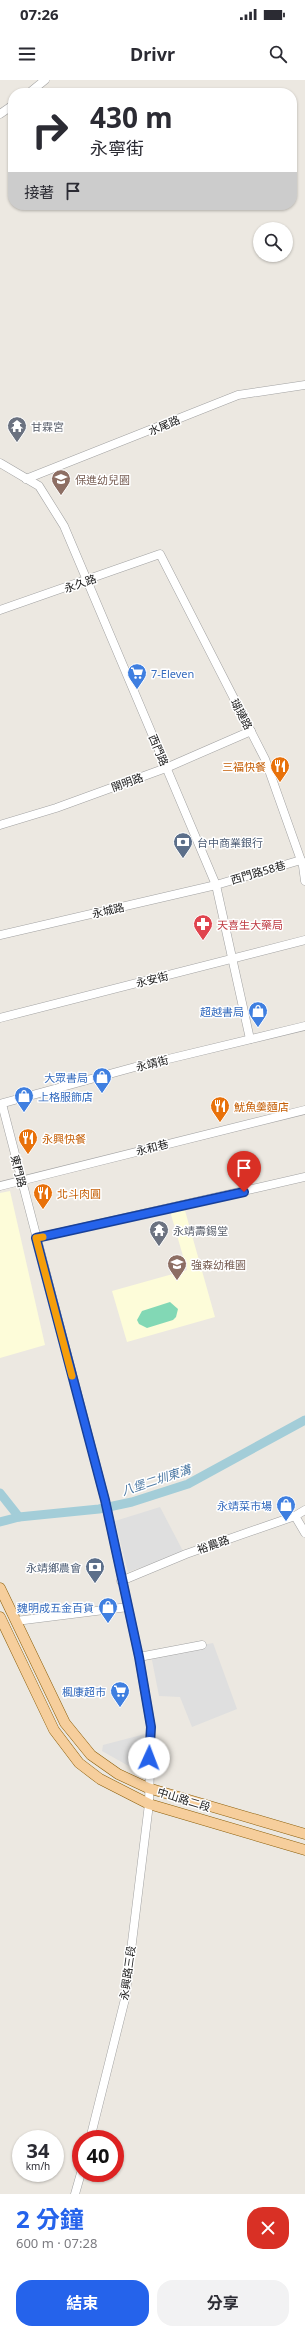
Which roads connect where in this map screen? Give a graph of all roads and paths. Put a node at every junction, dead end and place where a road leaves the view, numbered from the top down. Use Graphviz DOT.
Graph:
graph roads {
  1 [pos="45,80"];
  2 [pos="35,88"];
  3 [pos="305,385"];
  4 [pos="0,463"];
  5 [pos="26,479"];
  6 [pos="160,554"];
  7 [pos="86,581"];
  8 [pos="0,610"];
  9 [pos="251,731"];
  10 [pos="166,768"];
  11 [pos="0,825"];
  12 [pos="303,864"];
  13 [pos="305,881"];
  14 [pos="216,885"];
  15 [pos="0,935"];
  16 [pos="305,940"];
  17 [pos="232,958"];
  18 [pos="0,1018"];
  19 [pos="305,1026"];
  20 [pos="250,1039"];
  21 [pos="1,1104"];
  22 [pos="305,1110"];
  23 [pos="305,1177"];
  24 [pos="22,1180"];
  25 [pos="0,1186"];
  26 [pos="36,1238"];
  27 [pos="305,1510"];
  28 [pos="295,1516"];
  29 [pos="109,1521"];
  30 [pos="305,1533"];
  31 [pos="121,1581"];
  32 [pos="0,1588"];
  33 [pos="128,1607"];
  34 [pos="0,1617"];
  35 [pos="16,1621"];
  36 [pos="202,1645"];
  37 [pos="139,1657"];
  38 [pos="148,1788"];
  39 [pos="149,1804"];
  40 [pos="305,1834"];
  41 [pos="305,1850"];
  42 [pos="92,2130"];
  43 [pos="78,2182"];
  44 [pos="75,2194"];
  1 -- 2 [label="street"];
  3 -- 5 [label="street, 水尾路"];
  4 -- 5 [label="street, 西門路"];
  5 -- 7 [label="street, 西門路"];
  6 -- 7 [label="street, 永久路"];
  6 -- 9 [label="street, 瑚璉路"];
  7 -- 8 [label="street, 永久路"];
  7 -- 10 [label="street, 西門路"];
  9 -- 10 [label="street, 開明路"];
  9 -- 12 [label="street, 瑚璉路"];
  10 -- 11 [label="street, 開明路"];
  10 -- 14 [label="street, 西門路"];
  12 -- 13 [label="street, 瑚璉路"];
  12 -- 14 [label="street, 西門路58巷"];
  14 -- 15 [label="street, 永城路"];
  14 -- 17 [label="street, 西門路"];
  16 -- 17 [label="street, 永安街"];
  17 -- 18 [label="street, 永安街"];
  17 -- 20 [label="street, 西門路"];
  19 -- 20 [label="street, 永靖街"];
  20 -- 21 [label="street, 永靖街"];
  21 -- 24 [label="street, 東門路"];
  22 -- 24 [label="street, 永和巷"];
  23 -- 26 [label="street"];
  24 -- 25 [label="street, 永和巷"];
  24 -- 26 [label="street, 東門路"];
  26 -- 29 [label="street, 東門路"];
  27 -- 28 [label="street, 裕農路"];
  28 -- 30 [label="street"];
  28 -- 31 [label="street, 裕農路"];
  29 -- 31 [label="street, 永興路三段"];
  31 -- 33 [label="street, 永興路三段"];
  32 -- 35 [label="main road, 中山路二段"];
  33 -- 35 [label="street"];
  33 -- 37 [label="street, 永興路三段"];
  34 -- 39 [label="main road, 中山路二段"];
  35 -- 38 [label="main road, 中山路二段"];
  36 -- 37 [label="street"];
  37 -- 38 [label="street, 永興路三段"];
  38 -- 39 [label="street, 永興路三段"];
  38 -- 40 [label="main road, 中山路二段"];
  39 -- 41 [label="main road, 中山路二段"];
  39 -- 42 [label="street, 永興路三段"];
  43 -- 44 [label="street"];
}
